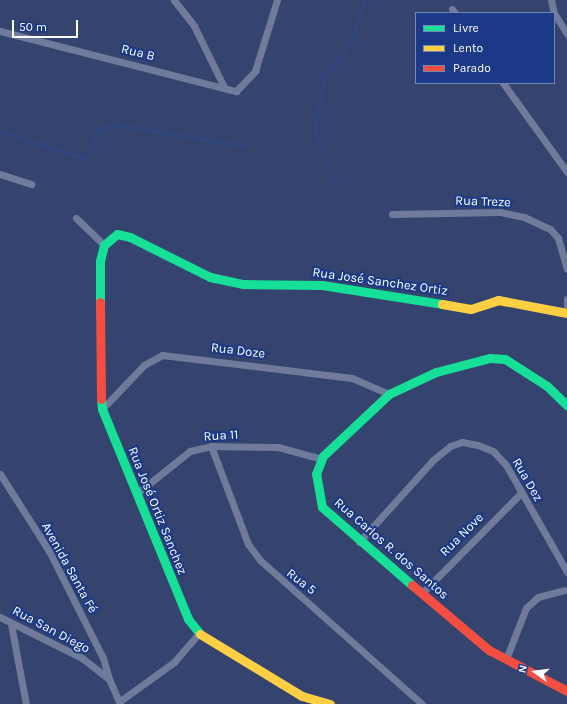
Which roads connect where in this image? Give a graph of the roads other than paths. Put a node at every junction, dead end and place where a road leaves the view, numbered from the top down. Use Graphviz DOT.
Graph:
graph roads {
  1 [pos="174,0"];
  2 [pos="277,0"];
  3 [pos="552,0"];
  4 [pos="554,12"];
  5 [pos="555,15"];
  6 [pos="0,31"];
  7 [pos="567,34"];
  8 [pos="504,84"];
  9 [pos="224,87"];
  10 [pos="567,172"];
  11 [pos="0,174"];
  12 [pos="31,184"];
  13 [pos="392,214"];
  14 [pos="76,218"];
  15 [pos="104,245"];
  16 [pos="567,269"];
  17 [pos="567,299"];
  18 [pos="567,313"];
  19 [pos="389,394"];
  20 [pos="567,405"];
  21 [pos="102,409"];
  22 [pos="211,446"];
  23 [pos="322,459"];
  24 [pos="0,474"];
  25 [pos="136,494"];
  26 [pos="520,494"];
  27 [pos="359,542"];
  28 [pos="567,572"];
  29 [pos="566,590"];
  30 [pos="422,593"];
  31 [pos="0,617"];
  32 [pos="10,624"];
  33 [pos="199,633"];
  34 [pos="506,659"];
  35 [pos="109,679"];
  36 [pos="567,691"];
  37 [pos="120,703"];
  38 [pos="26,704"];
  39 [pos="330,704"];
  40 [pos="422,704"];
  1 -- 9 [label="street"];
  2 -- 9 [label="street, Rua B"];
  3 -- 4 [label="street"];
  5 -- 7 [label="street"];
  6 -- 9 [label="street, Rua B"];
  8 -- 10 [label="street"];
  11 -- 12 [label="street"];
  13 -- 16 [label="street, Rua Treze"];
  14 -- 15 [label="street"];
  15 -- 18 [label="street, Rua José Sanchez Ortiz"];
  15 -- 21 [label="street, Rua José Ortiz Sanchez"];
  17 -- 18 [label="street"];
  19 -- 20 [label="street"];
  19 -- 21 [label="street, Rua Doze"];
  19 -- 23 [label="street"];
  21 -- 25 [label="street, Rua José Ortiz Sanchez"];
  22 -- 23 [label="street, Rua 11"];
  22 -- 25 [label="street, Rua 11"];
  22 -- 40 [label="street, Rua 5"];
  23 -- 27 [label="street, Rua Carlos R. dos Santos"];
  24 -- 35 [label="street, Avenida Santa Fé"];
  25 -- 33 [label="street, Rua José Ortiz Sanchez"];
  26 -- 27 [label="street, Rua Dez"];
  26 -- 28 [label="street, Rua Dez"];
  26 -- 30 [label="street, Rua Nove"];
  27 -- 30 [label="street, Rua Carlos R. dos Santos"];
  29 -- 34 [label="street"];
  30 -- 34 [label="street, Rua Carlos R. dos Santos"];
  31 -- 32 [label="street, Rua San Diego"];
  32 -- 35 [label="street, Rua San Diego"];
  32 -- 38 [label="street"];
  33 -- 37 [label="street"];
  33 -- 39 [label="street, Rua José Ortiz Sanchez"];
  34 -- 36 [label="street, Rua Carlos R. dos Santos"];
  35 -- 37 [label="street, Rua San Diego"];
}
